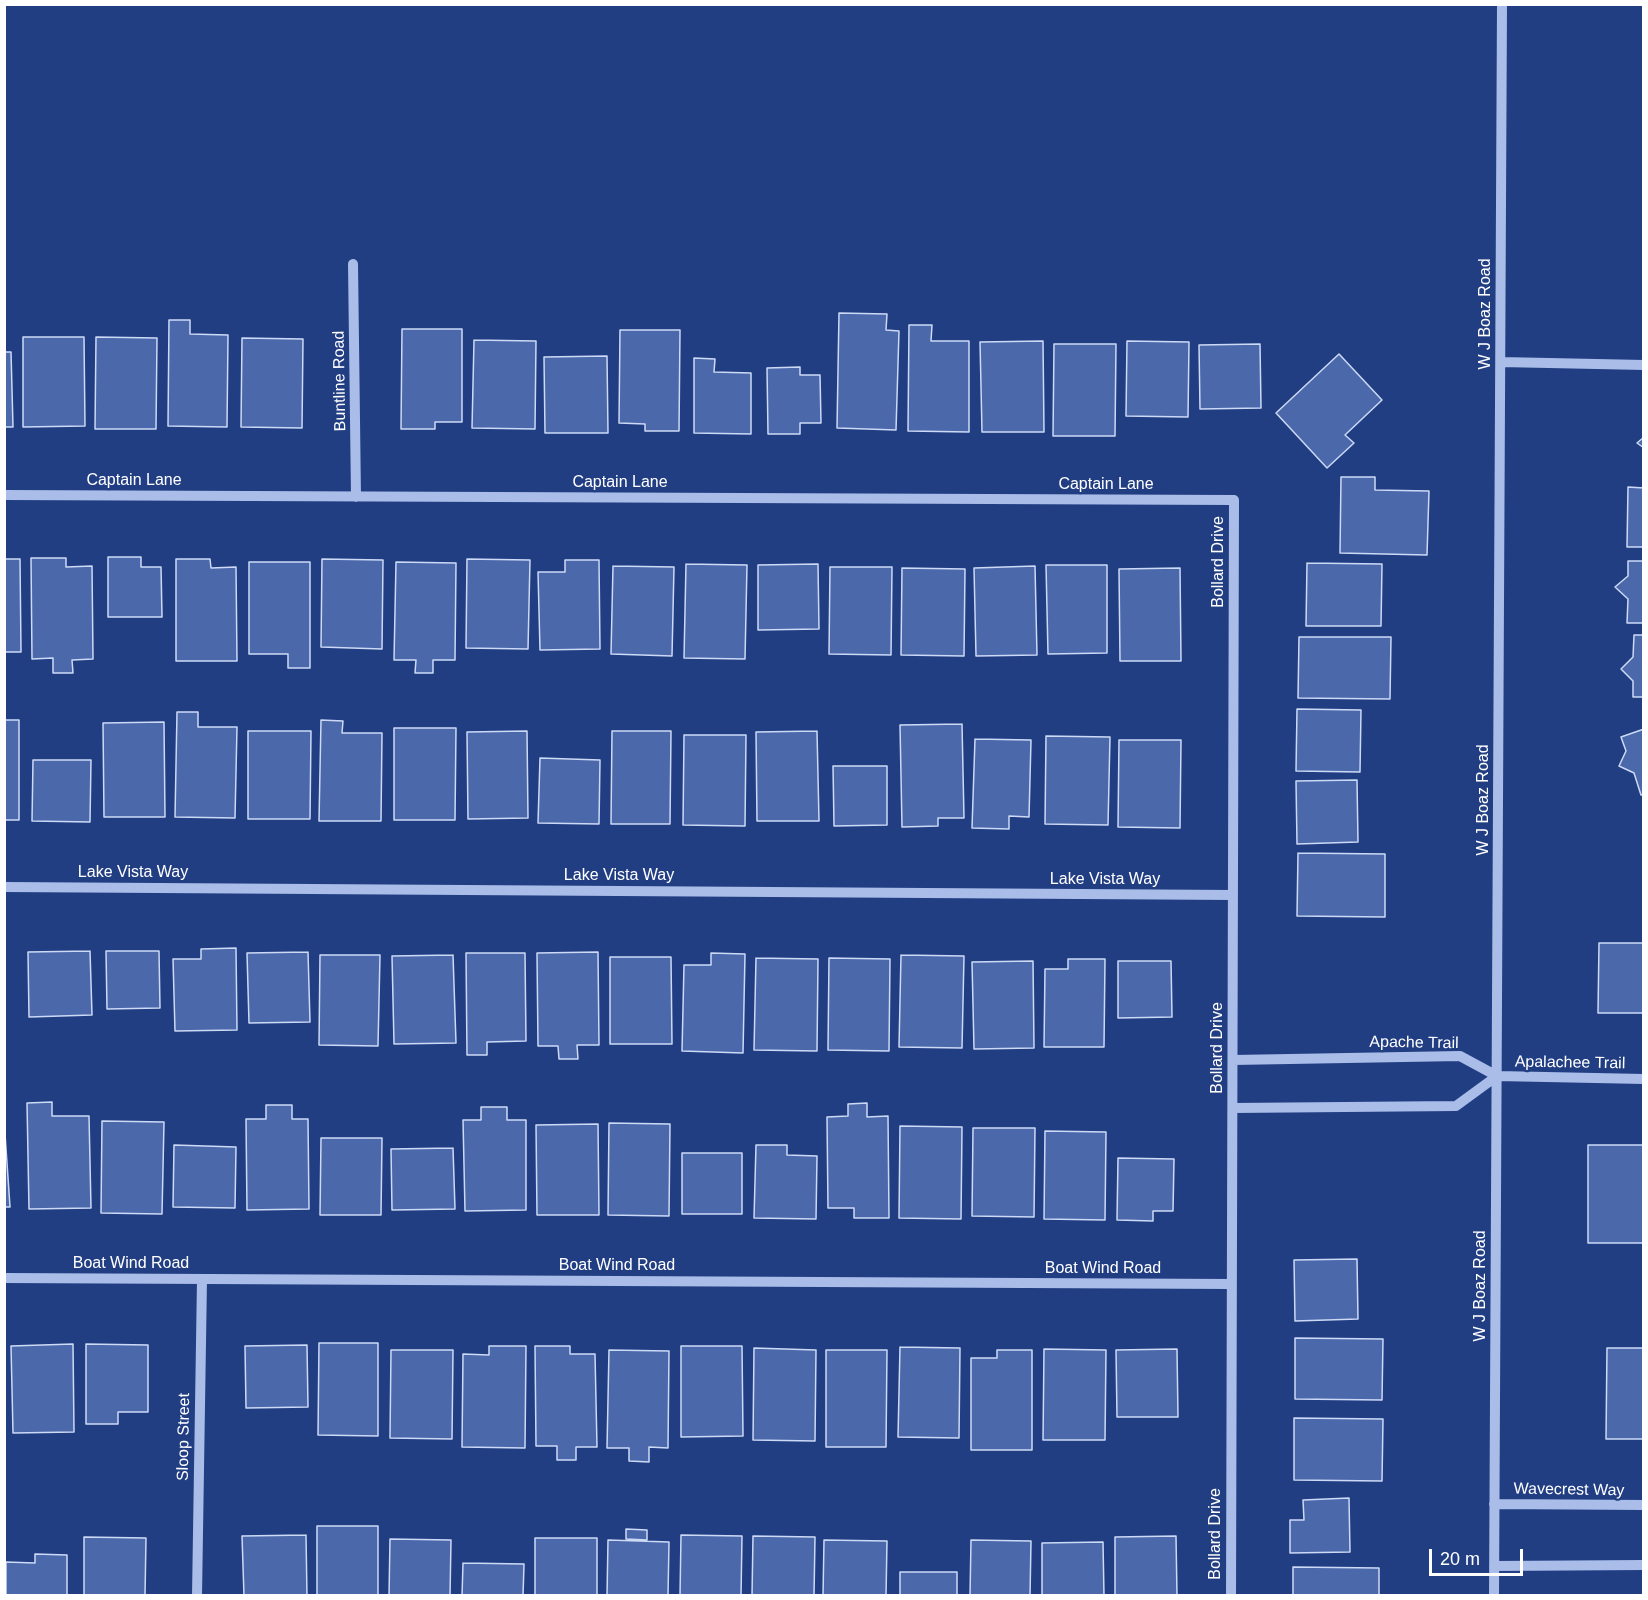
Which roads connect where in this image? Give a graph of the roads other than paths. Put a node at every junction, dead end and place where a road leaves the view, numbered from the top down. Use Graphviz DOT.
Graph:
graph roads {
  1 [pos="1502,4"];
  2 [pos="353,264"];
  3 [pos="1501,363"];
  4 [pos="1644,365"];
  5 [pos="4,495"];
  6 [pos="356,497"];
  7 [pos="1234,500"];
  8 [pos="4,887"];
  9 [pos="1233,896"];
  10 [pos="1233,1060"];
  11 [pos="1497,1076"];
  12 [pos="1644,1079"];
  13 [pos="1233,1108"];
  14 [pos="4,1278"];
  15 [pos="202,1279"];
  16 [pos="1230,1284"];
  17 [pos="1494,1504"];
  18 [pos="1644,1505"];
  19 [pos="1644,1565"];
  20 [pos="1494,1566"];
  21 [pos="197,1596"];
  22 [pos="1231,1596"];
  23 [pos="1494,1596"];
  1 -- 3 [label="street, W J Boaz Road"];
  2 -- 6 [label="street, Buntline Road"];
  3 -- 4 [label="street"];
  3 -- 11 [label="street, W J Boaz Road"];
  5 -- 6 [label="street, Captain Lane"];
  6 -- 7 [label="street, Captain Lane"];
  7 -- 9 [label="street, Bollard Drive"];
  8 -- 9 [label="street, Lake Vista Way"];
  9 -- 10 [label="street, Bollard Drive"];
  10 -- 11 [label="street, Apache Trail"];
  10 -- 13 [label="street, Bollard Drive"];
  11 -- 12 [label="street, Apalachee Trail"];
  11 -- 13 [label="street"];
  11 -- 17 [label="street, W J Boaz Road"];
  13 -- 16 [label="street, Bollard Drive"];
  14 -- 15 [label="street, Boat Wind Road"];
  15 -- 16 [label="street, Boat Wind Road"];
  15 -- 21 [label="street, Sloop Street"];
  16 -- 22 [label="street, Bollard Drive"];
  17 -- 18 [label="street, Wavecrest Way"];
  17 -- 20 [label="street, W J Boaz Road"];
  19 -- 20 [label="street"];
  20 -- 23 [label="street, W J Boaz Road"];
}
